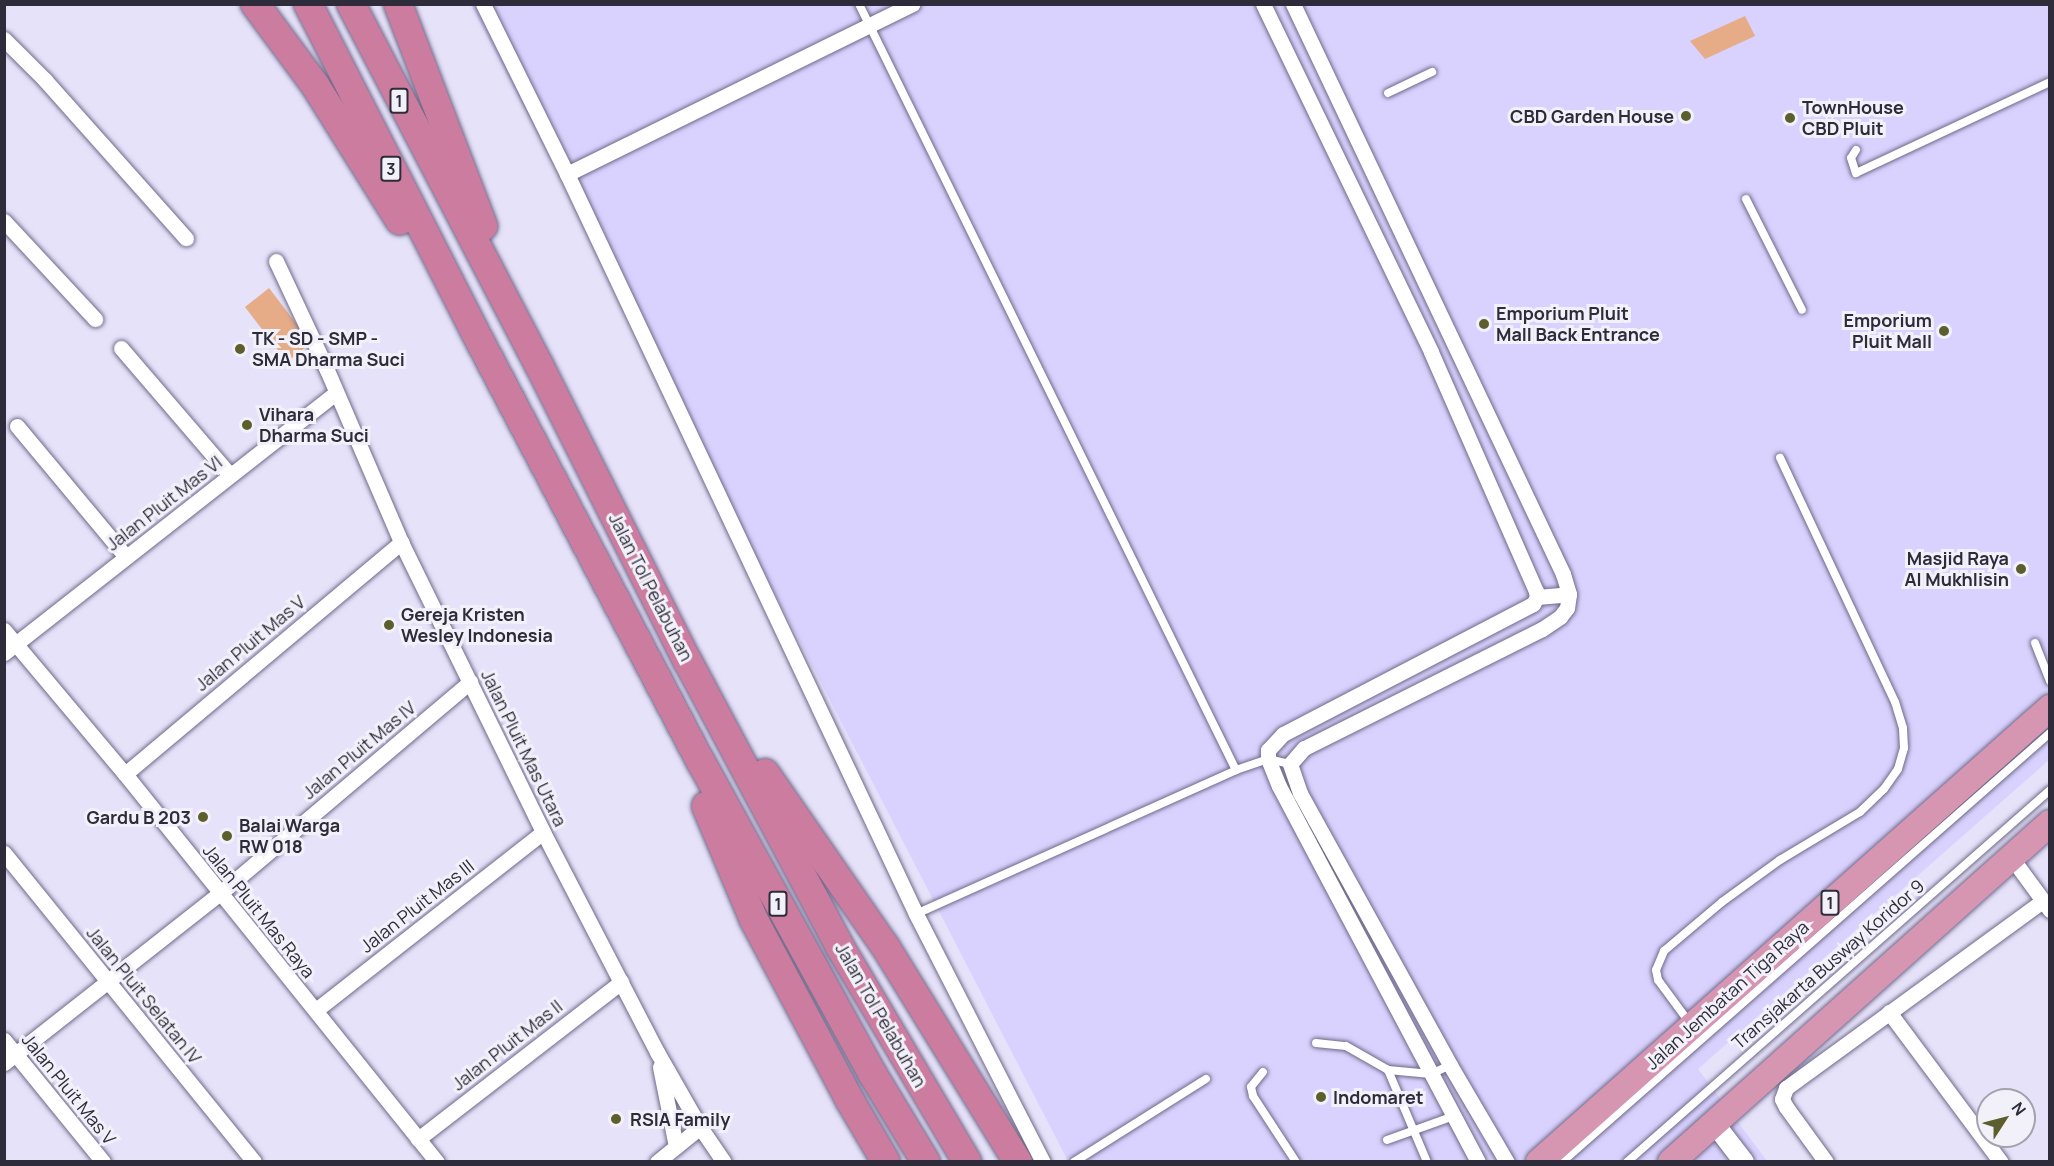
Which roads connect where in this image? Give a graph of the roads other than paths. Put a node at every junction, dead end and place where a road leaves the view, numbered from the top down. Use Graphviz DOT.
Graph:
graph roads {
  1 [pos="255,4"];
  2 [pos="308,4"];
  3 [pos="351,4"];
  4 [pos="398,4"];
  5 [pos="483,4"];
  6 [pos="859,4"];
  7 [pos="912,4"];
  8 [pos="1263,4"];
  9 [pos="1293,4"];
  10 [pos="870,26"];
  11 [pos="4,39"];
  12 [pos="1432,72"];
  13 [pos="2049,82"];
  14 [pos="1388,93"];
  15 [pos="1856,150"];
  16 [pos="567,174"];
  17 [pos="1746,199"];
  18 [pos="4,221"];
  19 [pos="186,238"];
  20 [pos="276,261"];
  21 [pos="1802,310"];
  22 [pos="95,319"];
  23 [pos="475,332"];
  24 [pos="121,348"];
  25 [pos="540,367"];
  26 [pos="336,393"];
  27 [pos="16,426"];
  28 [pos="1780,458"];
  29 [pos="230,476"];
  30 [pos="401,542"];
  31 [pos="126,557"];
  32 [pos="1569,594"];
  33 [pos="1537,597"];
  34 [pos="4,630"];
  35 [pos="638,641"];
  36 [pos="2035,643"];
  37 [pos="10,648"];
  38 [pos="687,660"];
  39 [pos="2049,681"];
  40 [pos="470,682"];
  41 [pos="2049,708"];
  42 [pos="2049,733"];
  43 [pos="1268,759"];
  44 [pos="1290,764"];
  45 [pos="1236,770"];
  46 [pos="125,774"];
  47 [pos="2049,790"];
  48 [pos="2049,823"];
  49 [pos="543,832"];
  50 [pos="4,853"];
  51 [pos="2011,857"];
  52 [pos="219,894"];
  53 [pos="2046,906"];
  54 [pos="916,915"];
  55 [pos="108,981"];
  56 [pos="621,982"];
  57 [pos="316,1010"];
  58 [pos="1889,1012"];
  59 [pos="1692,1026"];
  60 [pos="4,1040"];
  61 [pos="1316,1043"];
  62 [pos="657,1052"];
  63 [pos="10,1058"];
  64 [pos="1450,1065"];
  65 [pos="1388,1070"];
  66 [pos="1263,1072"];
  67 [pos="1431,1074"];
  68 [pos="1206,1079"];
  69 [pos="1454,1116"];
  70 [pos="1714,1124"];
  71 [pos="700,1127"];
  72 [pos="1413,1129"];
  73 [pos="418,1139"];
  74 [pos="1387,1140"];
  75 [pos="676,1146"];
  76 [pos="1683,1155"];
  77 [pos="103,1161"];
  78 [pos="254,1161"];
  79 [pos="437,1161"];
  80 [pos="657,1161"];
  81 [pos="724,1161"];
  82 [pos="886,1161"];
  83 [pos="926,1161"];
  84 [pos="967,1161"];
  85 [pos="1018,1161"];
  86 [pos="1043,1161"];
  87 [pos="1074,1161"];
  88 [pos="1296,1161"];
  89 [pos="1426,1161"];
  90 [pos="1478,1161"];
  91 [pos="1507,1161"];
  92 [pos="1539,1161"];
  93 [pos="1562,1161"];
  94 [pos="1627,1161"];
  95 [pos="1744,1161"];
  96 [pos="1826,1161"];
  97 [pos="2001,1161"];
  1 -- 23 [label="highway"];
  2 -- 23 [label="highway, 3"];
  3 -- 25 [label="highway, Jalan Tol Pelabuhan / 1"];
  4 -- 25 [label="highway"];
  5 -- 16 [label="street"];
  6 -- 10 [label="lane"];
  7 -- 10 [label="street"];
  8 -- 33 [label="street"];
  9 -- 32 [label="street"];
  10 -- 16 [label="street"];
  10 -- 45 [label="lane"];
  11 -- 19 [label="street"];
  12 -- 14 [label="lane"];
  13 -- 15 [label="lane"];
  16 -- 54 [label="street"];
  17 -- 21 [label="lane"];
  18 -- 22 [label="street"];
  20 -- 26 [label="street, Jalan Pluit Mas Utara"];
  23 -- 35 [label="highway, Jalan Tol Pelabuhan / 1"];
  24 -- 29 [label="street"];
  25 -- 38 [label="highway, Jalan Tol Pelabuhan / 1"];
  26 -- 29 [label="street, Jalan Pluit Mas VI"];
  26 -- 30 [label="street, Jalan Pluit Mas Utara"];
  27 -- 31 [label="street"];
  28 -- 59 [label="lane"];
  29 -- 31 [label="street, Jalan Pluit Mas VI"];
  30 -- 40 [label="street, Jalan Pluit Mas Utara"];
  30 -- 46 [label="street, Jalan Pluit Mas V"];
  31 -- 37 [label="street, Jalan Pluit Mas VI"];
  32 -- 33 [label="street"];
  32 -- 44 [label="street"];
  33 -- 43 [label="street"];
  34 -- 37 [label="street, Jalan Pluit Mas Raya"];
  35 -- 82 [label="highway"];
  35 -- 83 [label="highway, Jalan Tol Pelabuhan / 1"];
  36 -- 39 [label="lane"];
  37 -- 46 [label="street, Jalan Pluit Mas Raya"];
  38 -- 84 [label="highway, Jalan Tol Pelabuhan / 1"];
  38 -- 85 [label="highway"];
  40 -- 49 [label="street, Jalan Pluit Mas Utara"];
  40 -- 52 [label="street, Jalan Pluit Mas IV"];
  41 -- 59 [label="highway, Jalan Jembatan Tiga Raya / 1"];
  42 -- 93 [label="lane"];
  43 -- 44 [label="lane"];
  43 -- 45 [label="lane"];
  43 -- 67 [label="street"];
  44 -- 64 [label="street"];
  45 -- 54 [label="lane"];
  46 -- 52 [label="street, Jalan Pluit Mas Raya"];
  47 -- 94 [label="lane, Transjakarta Busway Koridor 9"];
  48 -- 51 [label="highway"];
  49 -- 56 [label="street, Jalan Pluit Mas Utara"];
  49 -- 57 [label="street, Jalan Pluit Mas III"];
  50 -- 55 [label="street, Jalan Pluit Selatan IV"];
  51 -- 53 [label="street"];
  51 -- 70 [label="highway"];
  52 -- 55 [label="street, Jalan Pluit Mas IV"];
  52 -- 57 [label="street, Jalan Pluit Mas Raya"];
  53 -- 58 [label="street"];
  54 -- 86 [label="street"];
  55 -- 63 [label="street, Jalan Pluit Mas IV"];
  55 -- 78 [label="street, Jalan Pluit Selatan IV"];
  56 -- 62 [label="street, Jalan Pluit Mas Utara"];
  56 -- 73 [label="street, Jalan Pluit Mas II"];
  57 -- 73 [label="street, Jalan Pluit Mas Raya"];
  58 -- 96 [label="street"];
  58 -- 97 [label="street"];
  59 -- 92 [label="highway, Jalan Jembatan Tiga Raya / 1"];
  60 -- 63 [label="street, Jalan Pluit Mas V"];
  61 -- 65 [label="lane"];
  62 -- 71 [label="street, Jalan Pluit Mas Utara"];
  62 -- 75 [label="street, Jalan Pluit Mas Utara"];
  63 -- 77 [label="street, Jalan Pluit Mas V"];
  64 -- 67 [label="lane"];
  64 -- 91 [label="street"];
  65 -- 67 [label="lane"];
  65 -- 72 [label="lane"];
  66 -- 88 [label="lane"];
  67 -- 69 [label="street"];
  68 -- 87 [label="lane"];
  69 -- 72 [label="lane"];
  69 -- 90 [label="street"];
  70 -- 76 [label="highway"];
  70 -- 95 [label="street"];
  71 -- 75 [label="street"];
  71 -- 81 [label="street, Jalan Pluit Mas Utara"];
  72 -- 74 [label="lane"];
  72 -- 89 [label="lane"];
  73 -- 79 [label="street, Jalan Pluit Mas Raya"];
  75 -- 80 [label="street"];
}
